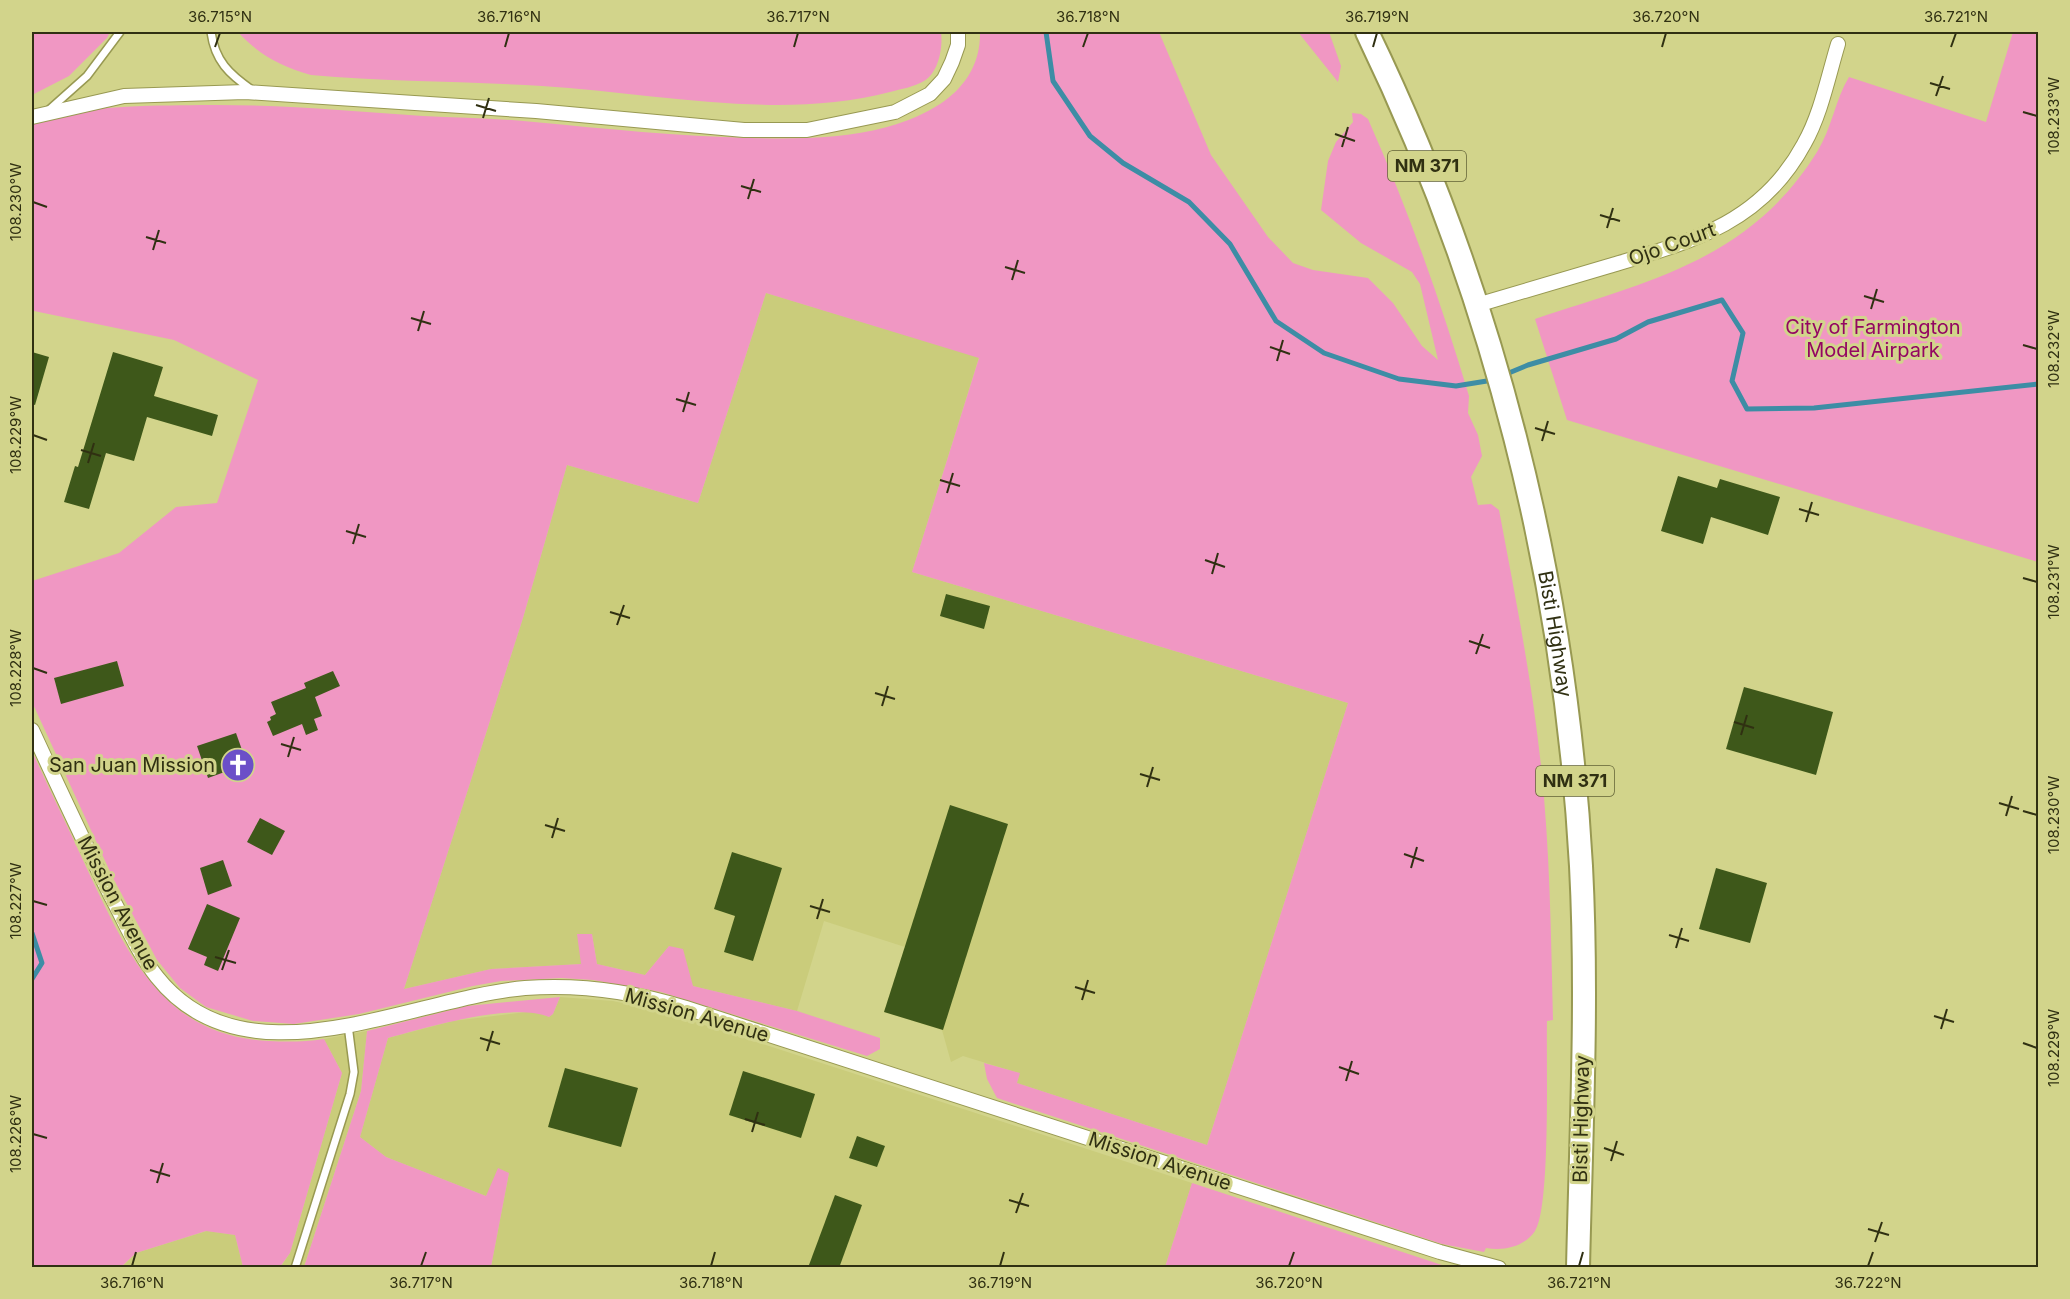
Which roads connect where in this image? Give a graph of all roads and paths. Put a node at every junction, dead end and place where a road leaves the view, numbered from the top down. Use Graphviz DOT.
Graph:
graph roads {
  1 [pos="120,32"];
  2 [pos="211,32"];
  3 [pos="958,32"];
  4 [pos="1367,32"];
  5 [pos="1838,44"];
  6 [pos="255,92"];
  7 [pos="45,113"];
  8 [pos="32,117"];
  9 [pos="1477,306"];
  10 [pos="32,730"];
  11 [pos="348,1025"];
  12 [pos="295,1268"];
  13 [pos="1499,1268"];
  14 [pos="1578,1268"];
  1 -- 7 [label="lane"];
  2 -- 6 [label="lane"];
  3 -- 6 [label="street"];
  4 -- 9 [label="main road, Bisti Highway / NM 371"];
  5 -- 9 [label="street, Ojo Court"];
  6 -- 7 [label="street"];
  7 -- 8 [label="street"];
  9 -- 14 [label="main road, Bisti Highway / NM 371"];
  10 -- 11 [label="street, Mission Avenue"];
  11 -- 12 [label="lane"];
  11 -- 13 [label="street, Mission Avenue"];
}
